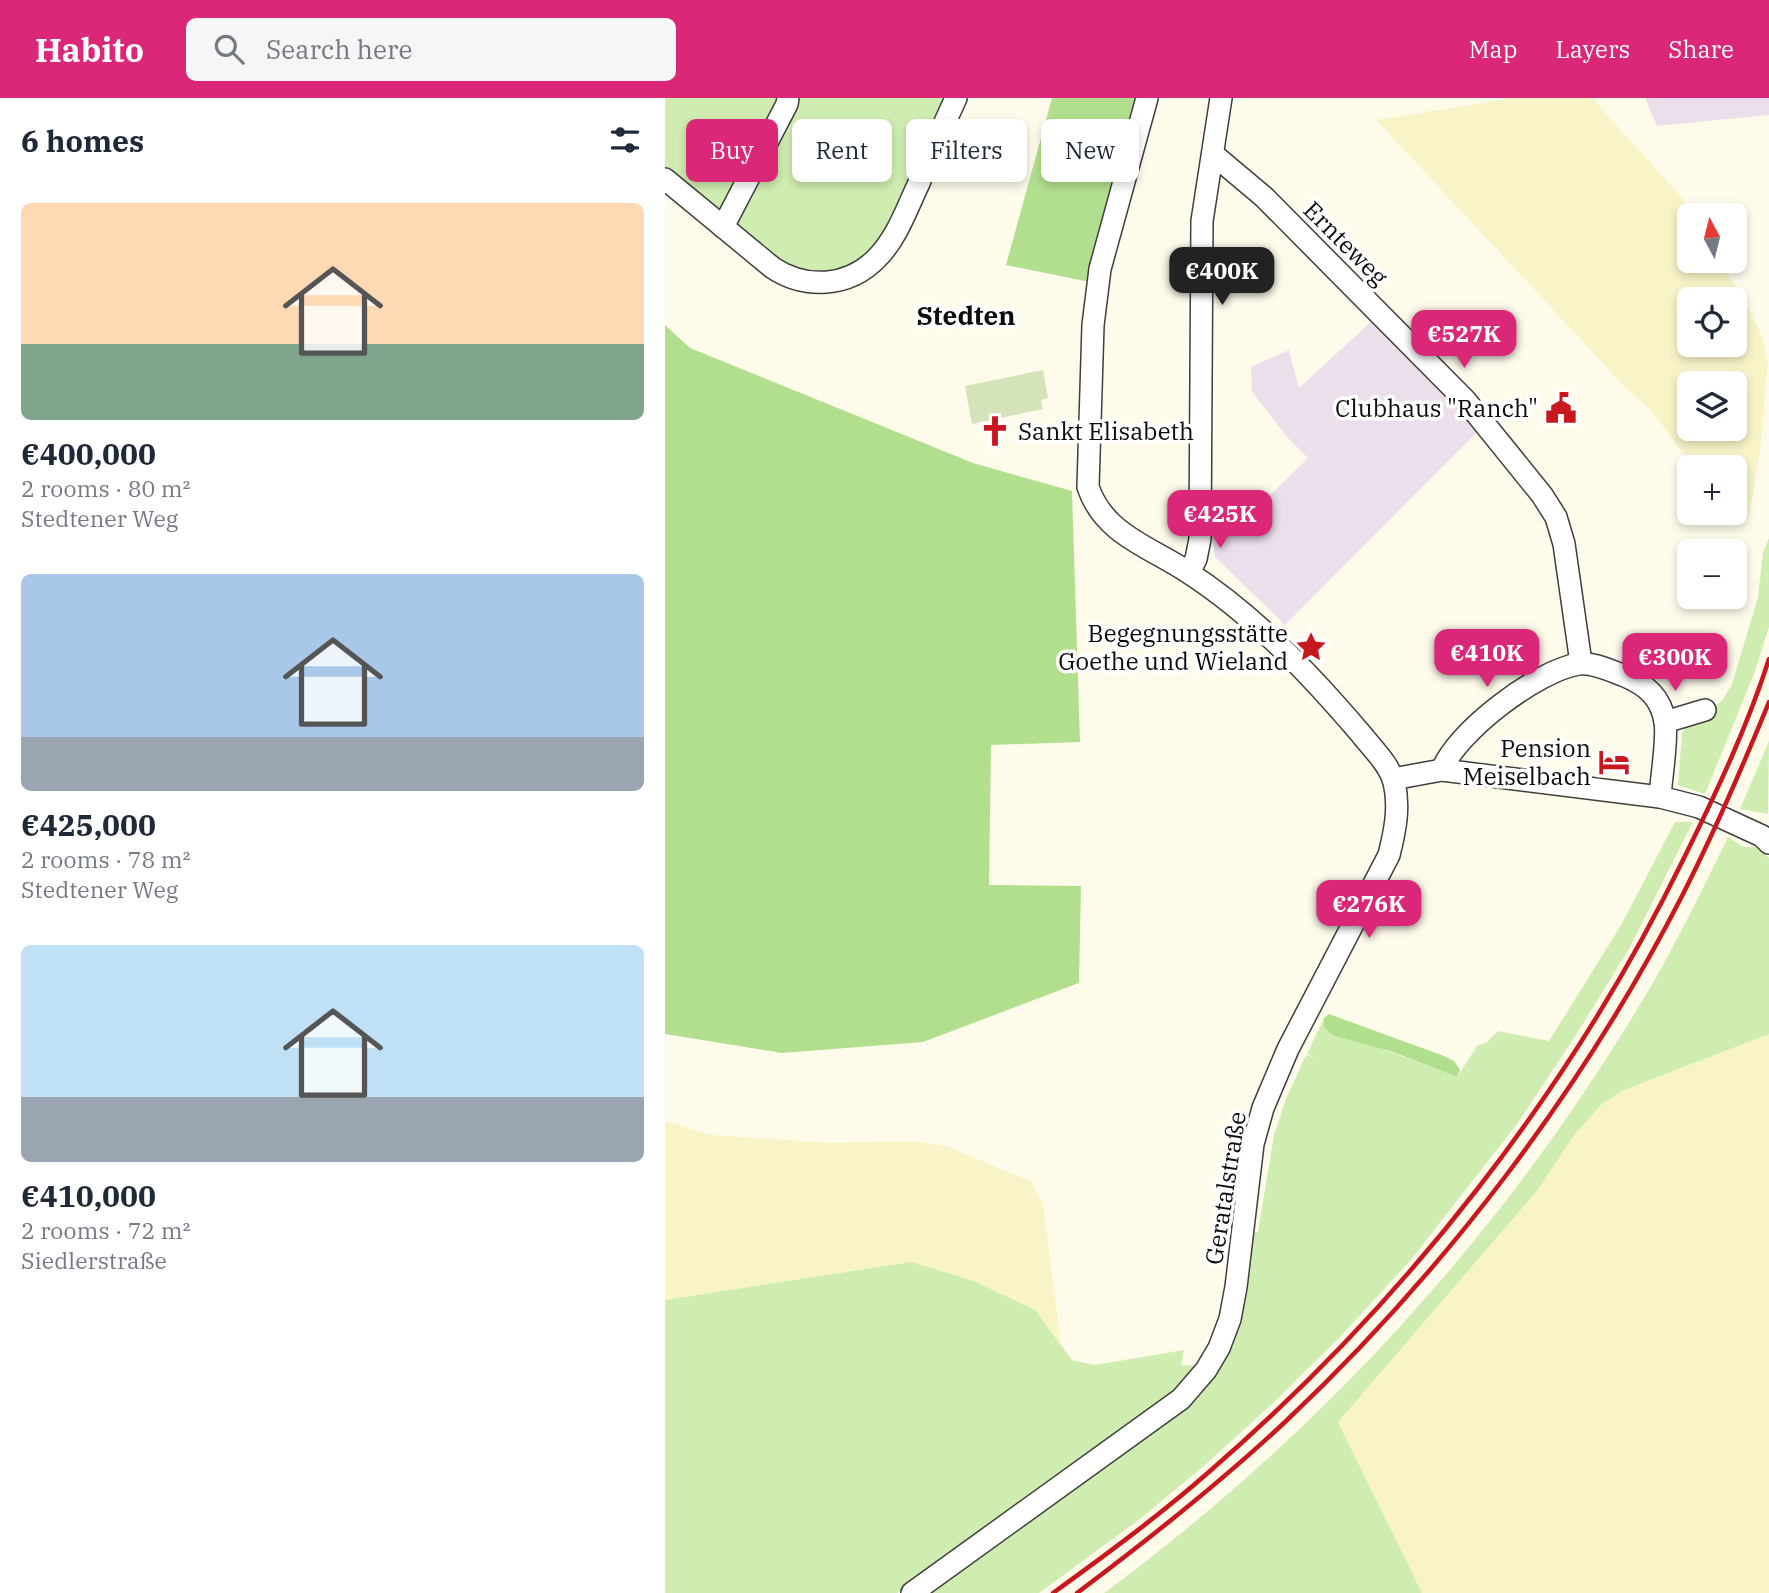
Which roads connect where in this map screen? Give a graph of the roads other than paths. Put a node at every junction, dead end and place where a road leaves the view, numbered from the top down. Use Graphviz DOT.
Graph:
graph roads {
  1 [pos="787,98"];
  2 [pos="956,98"];
  3 [pos="1147,98"];
  4 [pos="1221,98"];
  5 [pos="1214,155"];
  6 [pos="665,179"];
  7 [pos="723,228"];
  8 [pos="1189,572"];
  9 [pos="1581,663"];
  10 [pos="1705,710"];
  11 [pos="1665,722"];
  12 [pos="1442,770"];
  13 [pos="1393,779"];
  14 [pos="1660,797"];
  15 [pos="1767,833"];
  16 [pos="912,1593"];
  1 -- 7 [label="street"];
  2 -- 7 [label="street"];
  3 -- 8 [label="street, Geratalstraße"];
  4 -- 5 [label="street"];
  5 -- 8 [label="street"];
  5 -- 9 [label="street, Ernteweg"];
  6 -- 7 [label="street"];
  8 -- 13 [label="street, Geratalstraße"];
  9 -- 11 [label="street"];
  9 -- 12 [label="street"];
  10 -- 11 [label="street"];
  11 -- 14 [label="street"];
  12 -- 13 [label="street"];
  12 -- 14 [label="street"];
  13 -- 16 [label="street, Geratalstraße"];
  14 -- 15 [label="street"];
}
